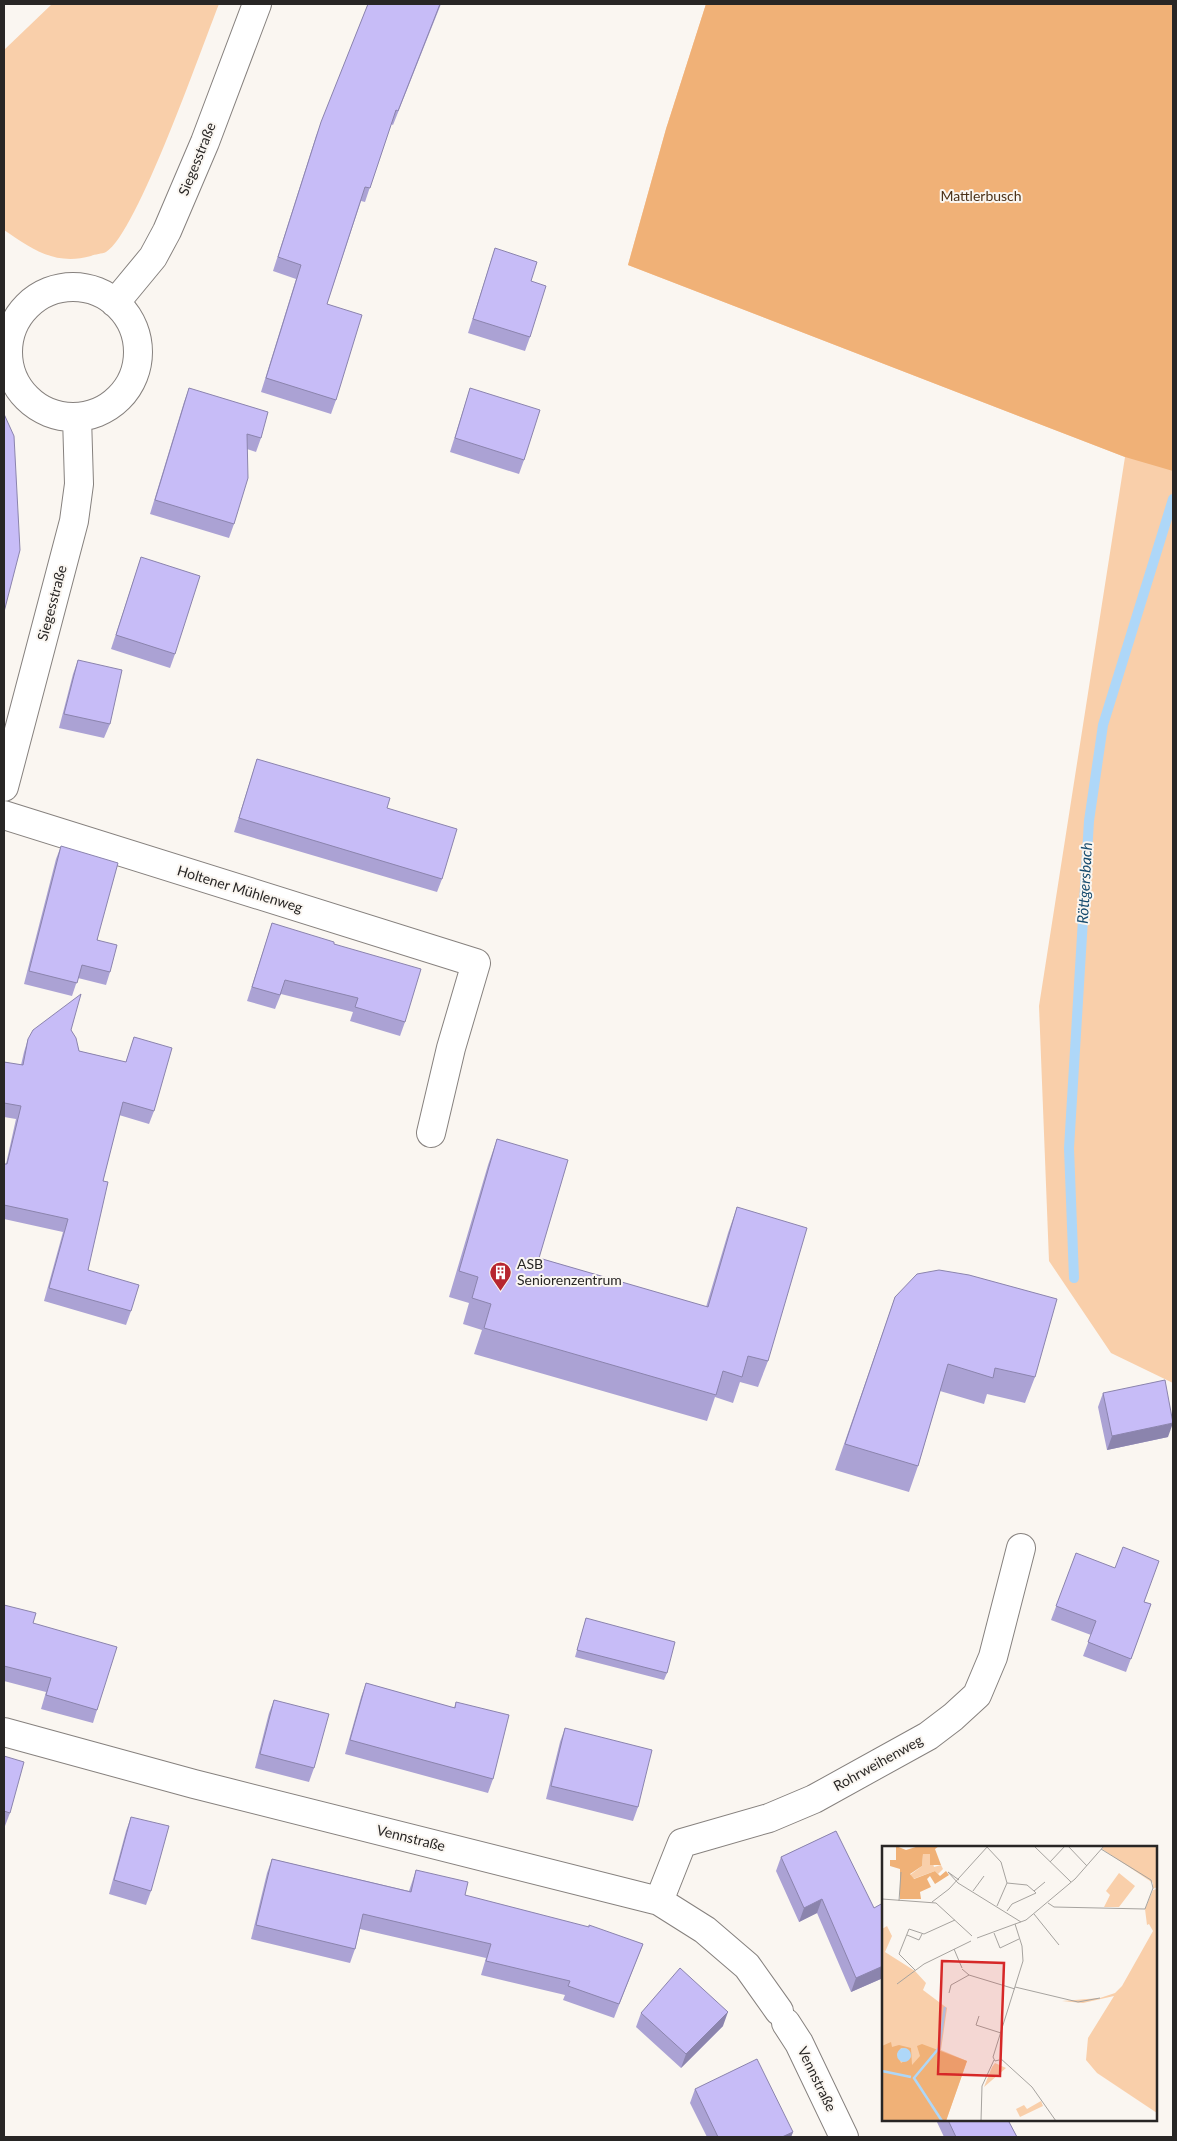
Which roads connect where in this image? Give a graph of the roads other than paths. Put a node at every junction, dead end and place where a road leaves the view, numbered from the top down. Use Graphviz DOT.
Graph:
graph roads {
  1 [pos="257,4"];
  2 [pos="115,303"];
  3 [pos="11,310"];
  4 [pos="77,417"];
  5 [pos="4,787"];
  6 [pos="4,815"];
  7 [pos="431,1133"];
  8 [pos="1021,1548"];
  9 [pos="4,1732"];
  10 [pos="659,1900"];
  11 [pos="844,2137"];
  1 -- 2 [label="street, Siegesstraße"];
  2 -- 3 [label="street"];
  2 -- 4 [label="street"];
  3 -- 4 [label="street"];
  4 -- 5 [label="street, Siegesstraße"];
  6 -- 7 [label="street, Holtener Mühlenweg"];
  8 -- 10 [label="street, Rohrweihenweg"];
  9 -- 10 [label="street, Vennstraße"];
  10 -- 11 [label="street, Vennstraße"];
}
